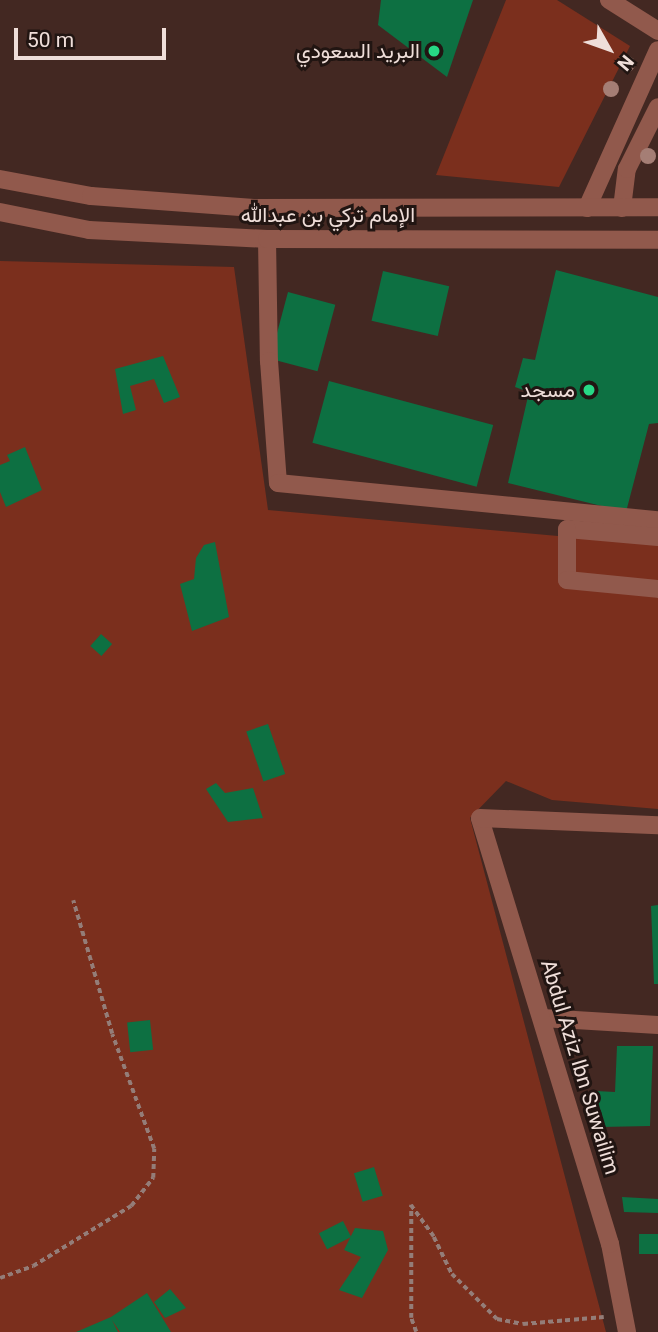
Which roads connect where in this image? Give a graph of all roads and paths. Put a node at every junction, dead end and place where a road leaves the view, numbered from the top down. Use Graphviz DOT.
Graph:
graph roads {
  1 [pos="609,0"];
  2 [pos="658,30"];
  3 [pos="658,50"];
  4 [pos="658,107"];
  5 [pos="0,179"];
  6 [pos="658,207"];
  7 [pos="587,208"];
  8 [pos="622,208"];
  9 [pos="0,212"];
  10 [pos="267,239"];
  11 [pos="658,240"];
  12 [pos="658,520"];
  13 [pos="658,537"];
  14 [pos="658,589"];
  15 [pos="658,825"];
  16 [pos="73,901"];
  17 [pos="542,1018"];
  18 [pos="658,1025"];
  19 [pos="0,1278"];
  20 [pos="625,1324"];
  21 [pos="416,1332"];
  1 -- 2 [label="street"];
  3 -- 7 [label="street"];
  4 -- 8 [label="street"];
  5 -- 7 [label="street, الإمام تركي بن عبدالله"];
  6 -- 8 [label="street, الإمام تركي بن عبدالله"];
  7 -- 8 [label="street, الإمام تركي بن عبدالله"];
  9 -- 10 [label="street, الإمام تركي بن عبدالله"];
  10 -- 11 [label="street, الإمام تركي بن عبدالله"];
  10 -- 12 [label="street"];
  13 -- 14 [label="street"];
  15 -- 17 [label="street, Abdul Aziz Ibn Suwailim"];
  16 -- 19 [label="path"];
  17 -- 18 [label="street"];
  17 -- 20 [label="street, Abdul Aziz Ibn Suwailim"];
  20 -- 21 [label="path"];
}
